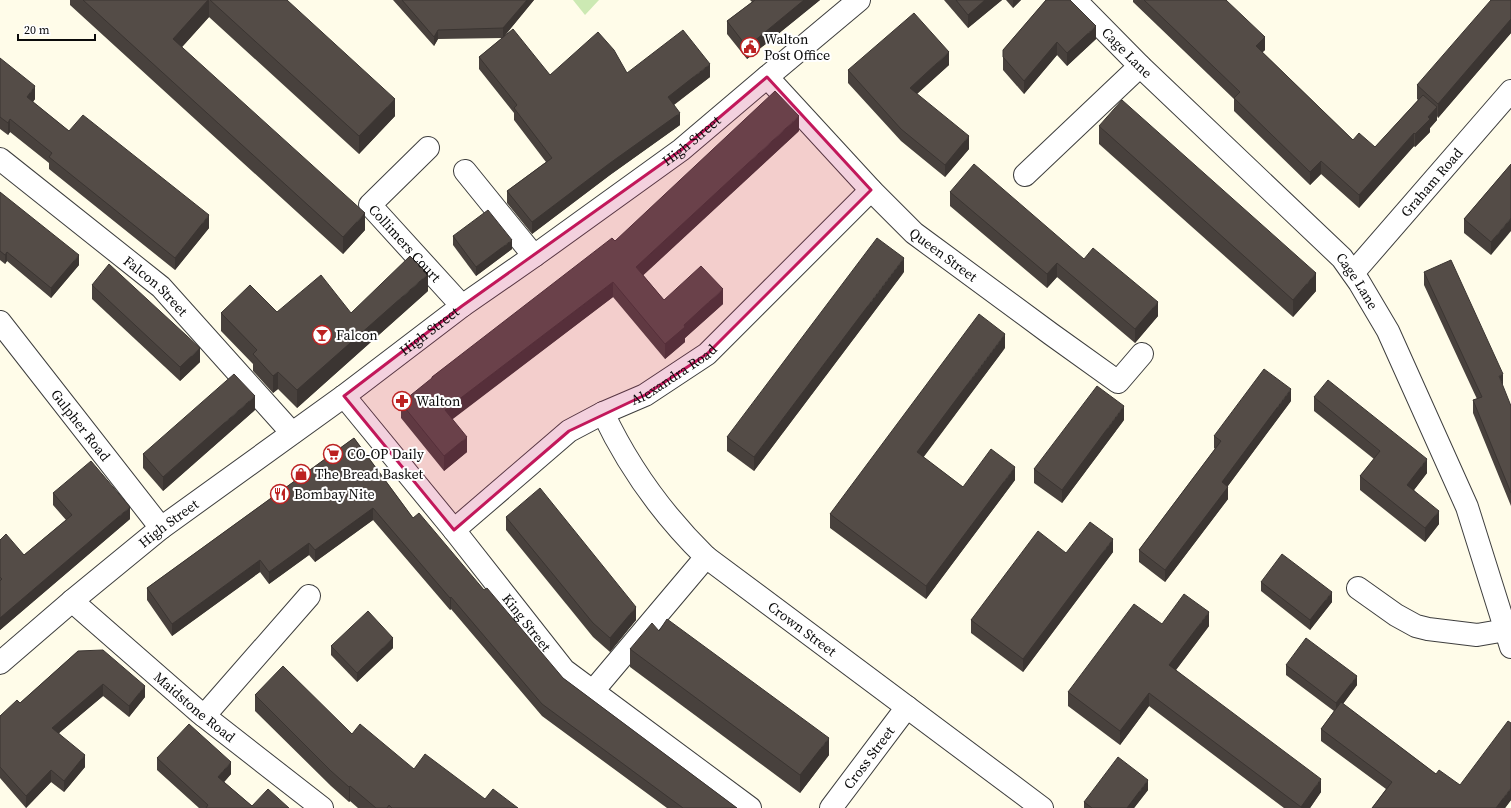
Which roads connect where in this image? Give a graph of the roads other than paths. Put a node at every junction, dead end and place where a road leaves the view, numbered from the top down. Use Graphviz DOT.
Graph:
graph roads {
  1 [pos="859,0"];
  2 [pos="1075,0"];
  3 [pos="1140,66"];
  4 [pos="767,76"];
  5 [pos="1511,91"];
  6 [pos="428,148"];
  7 [pos="0,159"];
  8 [pos="465,171"];
  9 [pos="1025,175"];
  10 [pos="871,190"];
  11 [pos="534,256"];
  12 [pos="1353,273"];
  13 [pos="462,306"];
  14 [pos="0,322"];
  15 [pos="1142,354"];
  16 [pos="344,396"];
  17 [pos="603,413"];
  18 [pos="292,433"];
  19 [pos="161,528"];
  20 [pos="454,530"];
  21 [pos="706,557"];
  22 [pos="1358,588"];
  23 [pos="309,596"];
  24 [pos="72,601"];
  25 [pos="1508,638"];
  26 [pos="0,663"];
  27 [pos="593,691"];
  28 [pos="907,707"];
  29 [pos="204,716"];
  30 [pos="322,808"];
  31 [pos="750,808"];
  32 [pos="831,808"];
  33 [pos="1042,808"];
  1 -- 4 [label="street, High Street"];
  2 -- 3 [label="street, Cage Lane"];
  3 -- 9 [label="street"];
  3 -- 12 [label="street, Cage Lane"];
  4 -- 10 [label="street, Queen Street"];
  4 -- 11 [label="street, High Street"];
  5 -- 12 [label="street, Graham Road"];
  6 -- 13 [label="street, Collimers Court"];
  7 -- 18 [label="street, Falcon Street"];
  8 -- 11 [label="street"];
  10 -- 15 [label="street, Queen Street"];
  10 -- 17 [label="street, Alexandra Road"];
  11 -- 13 [label="street, High Street"];
  12 -- 25 [label="street, Cage Lane"];
  13 -- 16 [label="street, High Street"];
  14 -- 19 [label="street, Gulpher Road"];
  16 -- 18 [label="street, High Street"];
  16 -- 20 [label="street, King Street"];
  17 -- 20 [label="street, Alexandra Road"];
  17 -- 21 [label="street, Crown Street"];
  18 -- 19 [label="street, High Street"];
  19 -- 24 [label="street, High Street"];
  20 -- 27 [label="street, King Street"];
  21 -- 27 [label="street"];
  21 -- 28 [label="street, Crown Street"];
  22 -- 25 [label="street"];
  23 -- 29 [label="street"];
  24 -- 26 [label="street, High Street"];
  24 -- 29 [label="street, Maidstone Road"];
  27 -- 31 [label="street, King Street"];
  28 -- 32 [label="street, Cross Street"];
  28 -- 33 [label="street, Crown Street"];
  29 -- 30 [label="street, Maidstone Road"];
}
